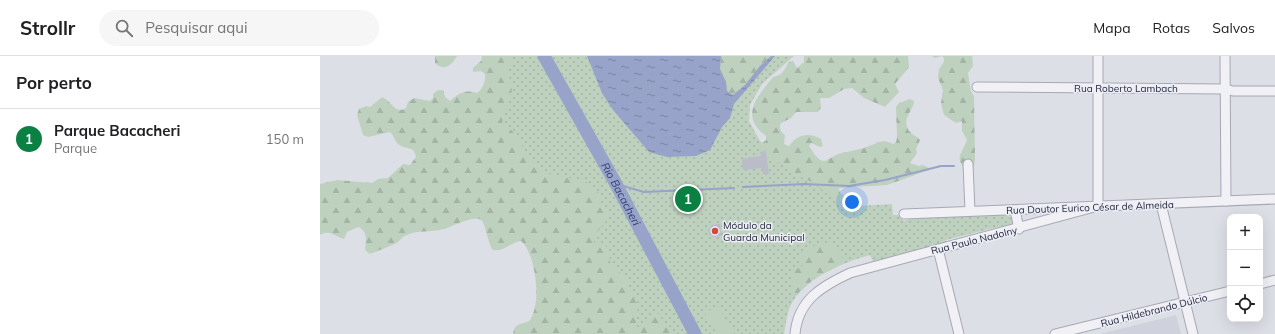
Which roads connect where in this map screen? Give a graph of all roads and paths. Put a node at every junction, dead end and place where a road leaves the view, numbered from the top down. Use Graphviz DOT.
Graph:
graph roads {
  1 [pos="1098,56"];
  2 [pos="1225,56"];
  3 [pos="977,87"];
  4 [pos="1098,88"];
  5 [pos="1225,89"];
  6 [pos="1275,91"];
  7 [pos="968,164"];
  8 [pos="1275,199"];
  9 [pos="1226,201"];
  10 [pos="1160,204"];
  11 [pos="1098,206"];
  12 [pos="1015,210"];
  13 [pos="970,212"];
  14 [pos="904,214"];
  15 [pos="1019,229"];
  16 [pos="938,249"];
  17 [pos="1275,280"];
  18 [pos="1263,283"];
  19 [pos="1227,292"];
  20 [pos="1185,302"];
  21 [pos="795,334"];
  22 [pos="959,334"];
  23 [pos="1055,334"];
  24 [pos="1192,334"];
  1 -- 4 [label="street"];
  2 -- 5 [label="street"];
  3 -- 4 [label="street, Rua Roberto Lambach"];
  4 -- 5 [label="street, Rua Roberto Lambach"];
  4 -- 11 [label="street"];
  5 -- 6 [label="street, Rua Roberto Lambach"];
  5 -- 9 [label="street"];
  7 -- 13 [label="street"];
  8 -- 9 [label="street, Rua Doutor Eurico César de Almeida"];
  9 -- 10 [label="street, Rua Doutor Eurico César de Almeida"];
  10 -- 11 [label="street, Rua Doutor Eurico César de Almeida"];
  10 -- 20 [label="street"];
  11 -- 12 [label="street, Rua Doutor Eurico César de Almeida"];
  11 -- 15 [label="street, Rua Paulo Nadolny"];
  12 -- 13 [label="street, Rua Doutor Eurico César de Almeida"];
  12 -- 15 [label="street"];
  13 -- 14 [label="street, Rua Doutor Eurico César de Almeida"];
  15 -- 16 [label="street, Rua Paulo Nadolny"];
  16 -- 21 [label="street, Rua Paulo Nadolny"];
  16 -- 22 [label="street"];
  17 -- 18 [label="street"];
  19 -- 20 [label="street, Rua Hildebrando Dúlcio"];
  20 -- 23 [label="street, Rua Hildebrando Dúlcio"];
  20 -- 24 [label="street"];
}
